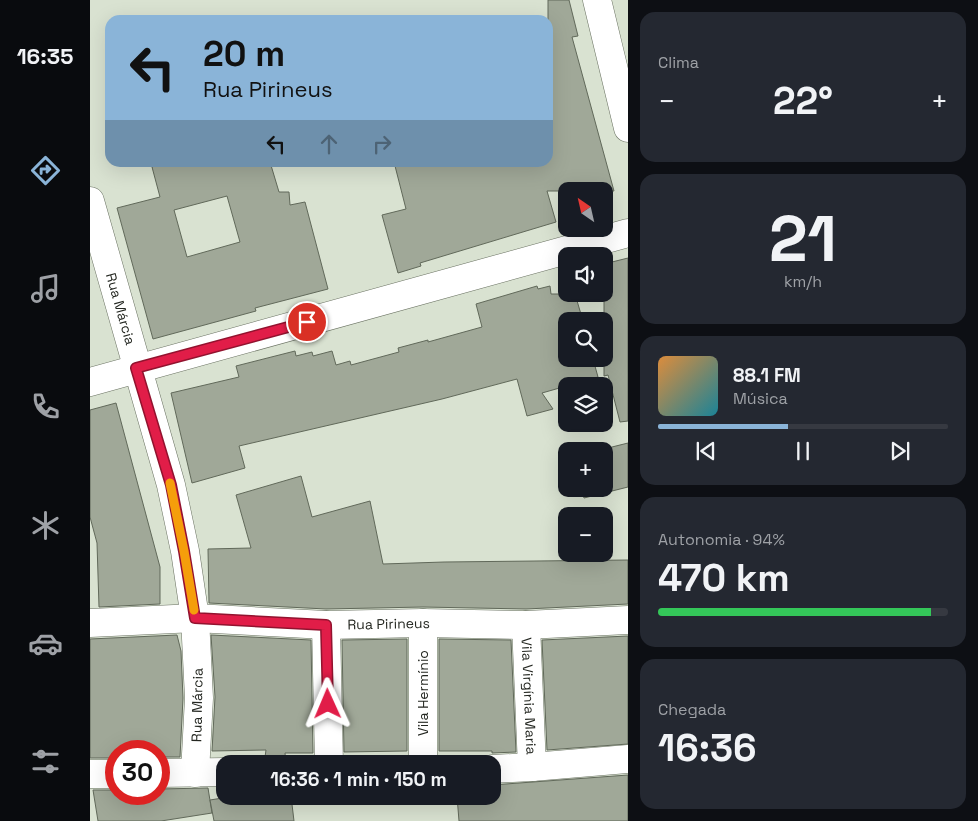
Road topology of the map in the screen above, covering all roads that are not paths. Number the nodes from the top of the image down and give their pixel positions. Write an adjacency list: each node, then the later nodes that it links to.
1 (597, 0): 2 (street)
2 (628, 128)
3 (90, 201): 5 (street, Rua Márcia)
4 (628, 233): 5 (street)
5 (136, 368): 6 (street); 7 (street, Rua Márcia)
6 (90, 382)
7 (195, 618): 9 (street, Rua Pirineus); 11 (street, Rua Pirineus); 20 (street, Rua Márcia)
8 (628, 620): 12 (street, Rua Pirineus)
9 (90, 623)
10 (423, 623): 11 (street, Rua Pirineus); 12 (street, Rua Pirineus); 14 (street, Vila Hermínio)
11 (326, 625): 13 (street)
12 (526, 625): 16 (street, Vila Virgínia Maria)
13 (329, 755)
14 (424, 755)
15 (628, 759): 16 (street)
16 (532, 767): 17 (street)
17 (501, 768)
18 (216, 772): 20 (street)
19 (170, 773): 20 (street)
20 (195, 773)
21 (90, 774): 22 (street)
22 (105, 774)

